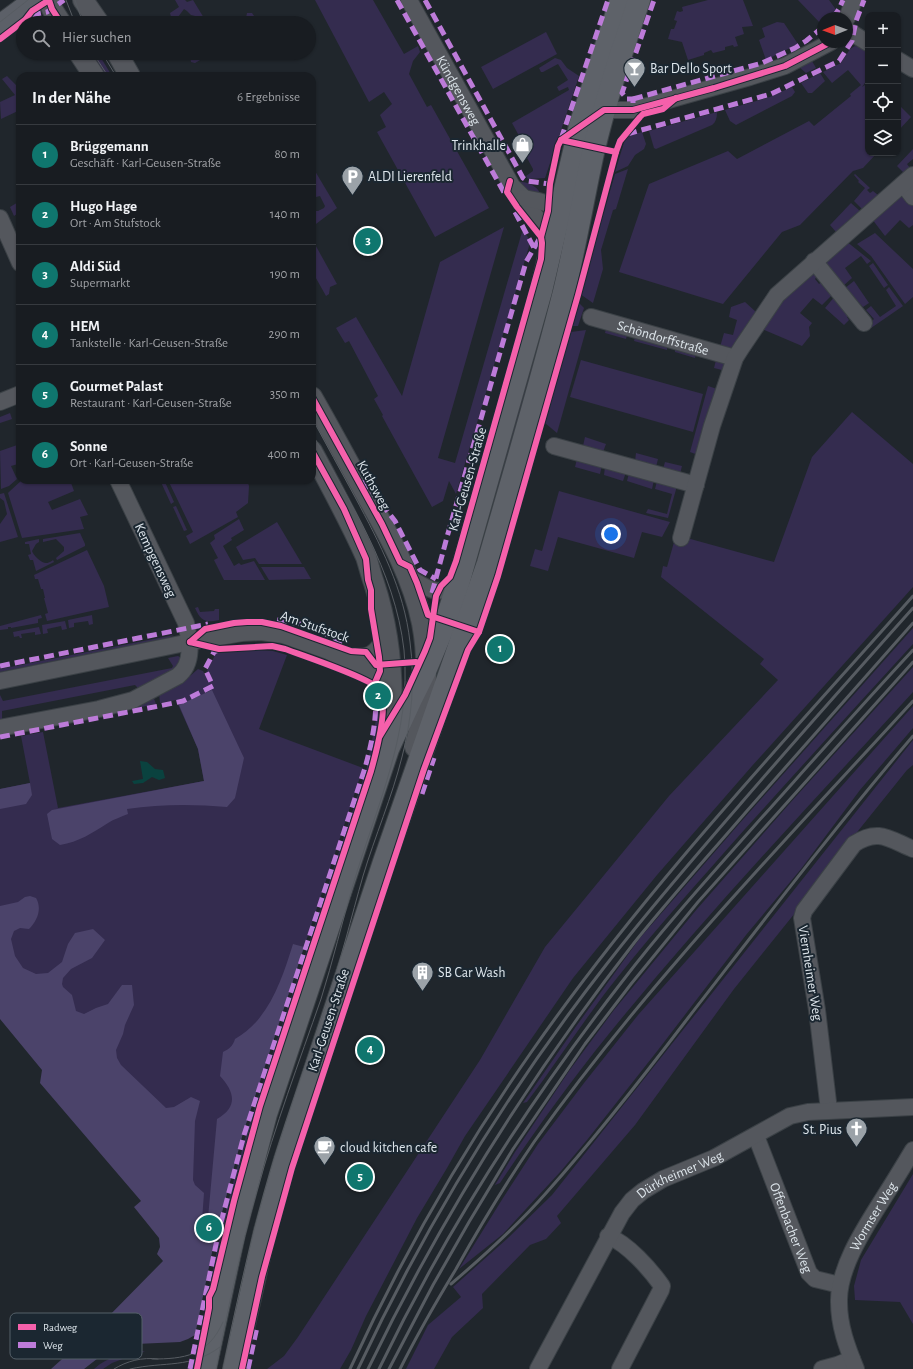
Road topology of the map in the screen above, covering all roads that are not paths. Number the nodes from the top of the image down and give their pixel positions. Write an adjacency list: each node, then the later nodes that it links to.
1 (35, 0): 11 (main road)
2 (49, 0): 9 (street)
3 (83, 0): 10 (street)
4 (409, 0): 25 (street, Kündgensweg)
5 (639, 0): 21 (main road, Karl-Geusen-Straße)
6 (854, 0): 8 (street)
7 (618, 9): 21 (street); 22 (main road, Karl-Geusen-Straße)
8 (849, 12)
9 (56, 16)
10 (93, 16)
11 (0, 26)
12 (853, 34): 13 (street)
13 (865, 41)
14 (820, 48): 21 (street)
15 (84, 60): 19 (street)
16 (120, 60): 20 (street)
17 (901, 62): 18 (street)
18 (913, 69)
19 (91, 72)
20 (128, 72)
21 (604, 110): 22 (street); 31 (main road, Karl-Geusen-Straße)
22 (580, 126): 26 (main road, Karl-Geusen-Straße)
23 (908, 180): 24 (street); 30 (street)
24 (913, 197)
25 (524, 198): 26 (street); 28 (street, Kündgensweg)
26 (561, 208): 28 (main road, Karl-Geusen-Straße); 31 (street)
27 (0, 218): 29 (street)
28 (552, 249): 43 (main road, Karl-Geusen-Straße)
29 (16, 254)
30 (814, 261): 33 (street); 34 (street)
31 (564, 292): 44 (main road, Karl-Geusen-Straße)
32 (591, 317): 34 (street, Schöndorffstraße)
33 (864, 323)
34 (736, 358): 41 (street)
35 (16, 396): 36 (street)
36 (0, 402)
37 (316, 404): 45 (street, Kuthsweg)
38 (554, 446): 41 (street)
39 (316, 458): 42 (street, Kuthsweg)
40 (120, 484): 50 (street, Kempgensweg)
41 (696, 485): 46 (street)
42 (344, 509): 45 (street, Kuthsweg); 49 (street, Kuthsweg)
43 (478, 514): 44 (main road); 48 (main road, Karl-Geusen-Straße)
44 (500, 521): 58 (main road, Karl-Geusen-Straße)
45 (382, 524): 47 (street, Kuthsweg)
46 (681, 538)
47 (408, 577): 48 (street); 52 (street, Kuthsweg)
48 (458, 584): 52 (main road, Karl-Geusen-Straße)
49 (387, 633): 51 (street, Am Stufstock); 54 (street, Kuthsweg)
50 (190, 642): 51 (street, Am Stufstock); 53 (street, Am Stufstock); 55 (street)
51 (328, 652): 54 (street, Am Stufstock)
52 (426, 671): 56 (main road, Karl-Geusen-Straße); 58 (street, Karl-Geusen-Straße)
53 (0, 681)
54 (391, 697): 56 (street, Karl-Geusen-Straße)
55 (0, 728)
56 (388, 749): 59 (main road, Karl-Geusen-Straße)
57 (913, 849): 62 (street, Viernheimer Weg)
58 (384, 862): 60 (main road, Karl-Geusen-Straße)
59 (337, 901): 60 (main road); 68 (main road, Karl-Geusen-Straße)
60 (334, 1012): 69 (main road, Karl-Geusen-Straße)
61 (913, 1107): 62 (street, Dürkheimer Weg)
62 (829, 1110): 63 (street, Dürkheimer Weg)
63 (756, 1136): 65 (street, Dürkheimer Weg); 66 (street, Offenbacher Weg)
64 (913, 1151): 66 (street, Wormser Weg)
65 (608, 1236): 70 (street, Dürkheimer Weg); 71 (street)
66 (840, 1285): 67 (street)
67 (854, 1364): 72 (street)
68 (205, 1369)
69 (234, 1369)
70 (538, 1369)
71 (620, 1369)
72 (822, 1369)

